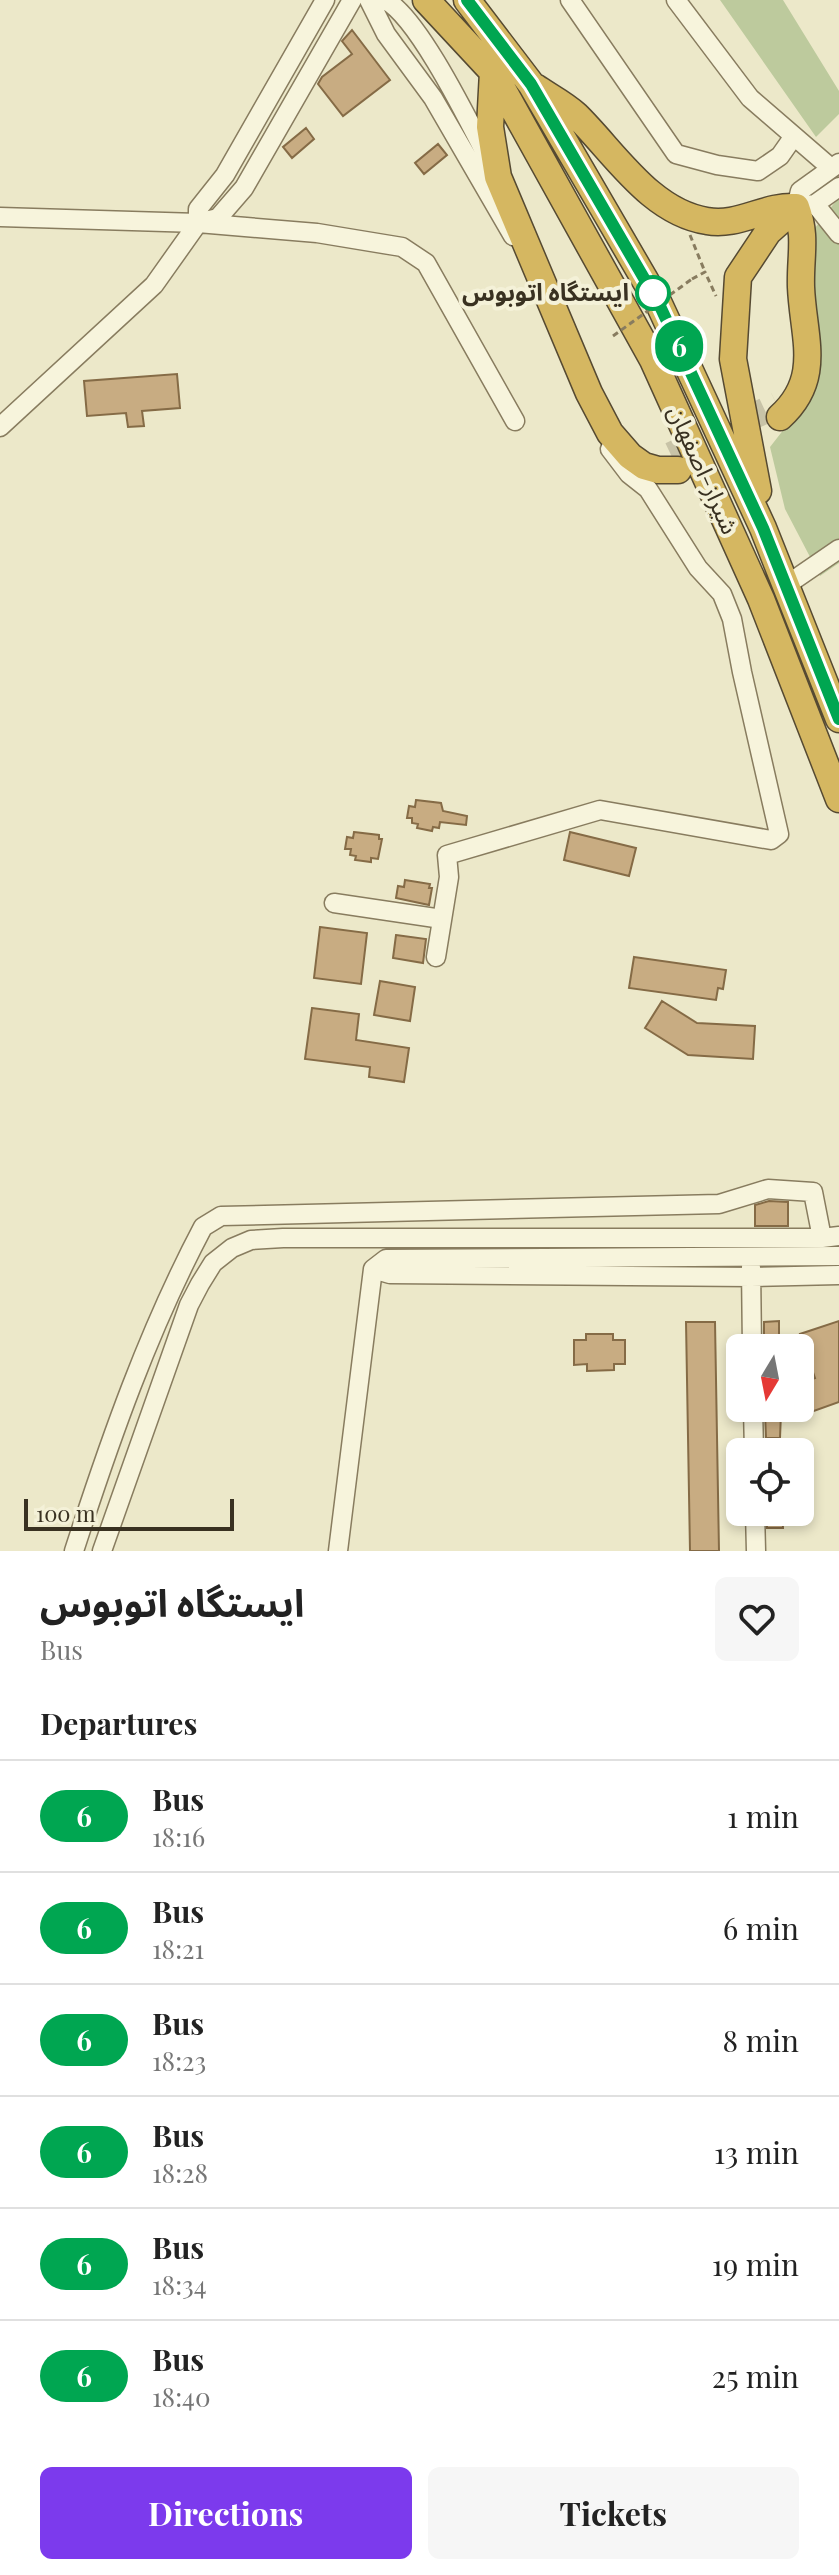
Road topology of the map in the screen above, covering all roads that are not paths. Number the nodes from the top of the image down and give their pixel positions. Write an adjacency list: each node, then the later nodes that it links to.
1 (325, 0): 18 (street)
2 (352, 0): 18 (street)
3 (369, 0): 29 (street)
4 (385, 0): 14 (street)
5 (426, 0): 9 (highway, شیراز-اصفهان)
6 (467, 0): 10 (highway)
7 (570, 0): 11 (street)
8 (676, 0): 11 (street)
9 (493, 72): 12 (highway, شیراز-اصفهان); 14 (highway)
10 (531, 84): 16 (highway); 23 (highway)
11 (794, 136): 13 (street)
12 (542, 160): 14 (highway); 27 (highway, شیراز-اصفهان)
13 (835, 165): 16 (street)
14 (498, 177)
15 (839, 187): 16 (street)
16 (806, 205): 19 (street); 20 (highway); 23 (highway)
17 (0, 217): 18 (street)
18 (198, 223): 21 (street); 22 (street)
19 (839, 234)
20 (779, 411)
21 (515, 421)
22 (0, 427)
23 (763, 528): 25 (highway)
24 (839, 549): 25 (street)
25 (785, 586): 26 (highway)
26 (839, 719)
27 (839, 799)
28 (334, 903): 29 (street)
29 (442, 919): 30 (street)
30 (436, 957)
31 (830, 1237): 39 (street); 40 (street)
32 (839, 1256): 33 (street)
33 (750, 1257): 34 (street); 36 (street)
34 (373, 1269): 36 (street); 41 (street)
35 (839, 1275): 36 (street)
36 (751, 1277): 37 (street)
37 (752, 1334)
38 (755, 1526): 42 (street)
39 (74, 1551)
40 (102, 1551)
41 (338, 1551)
42 (756, 1551)

